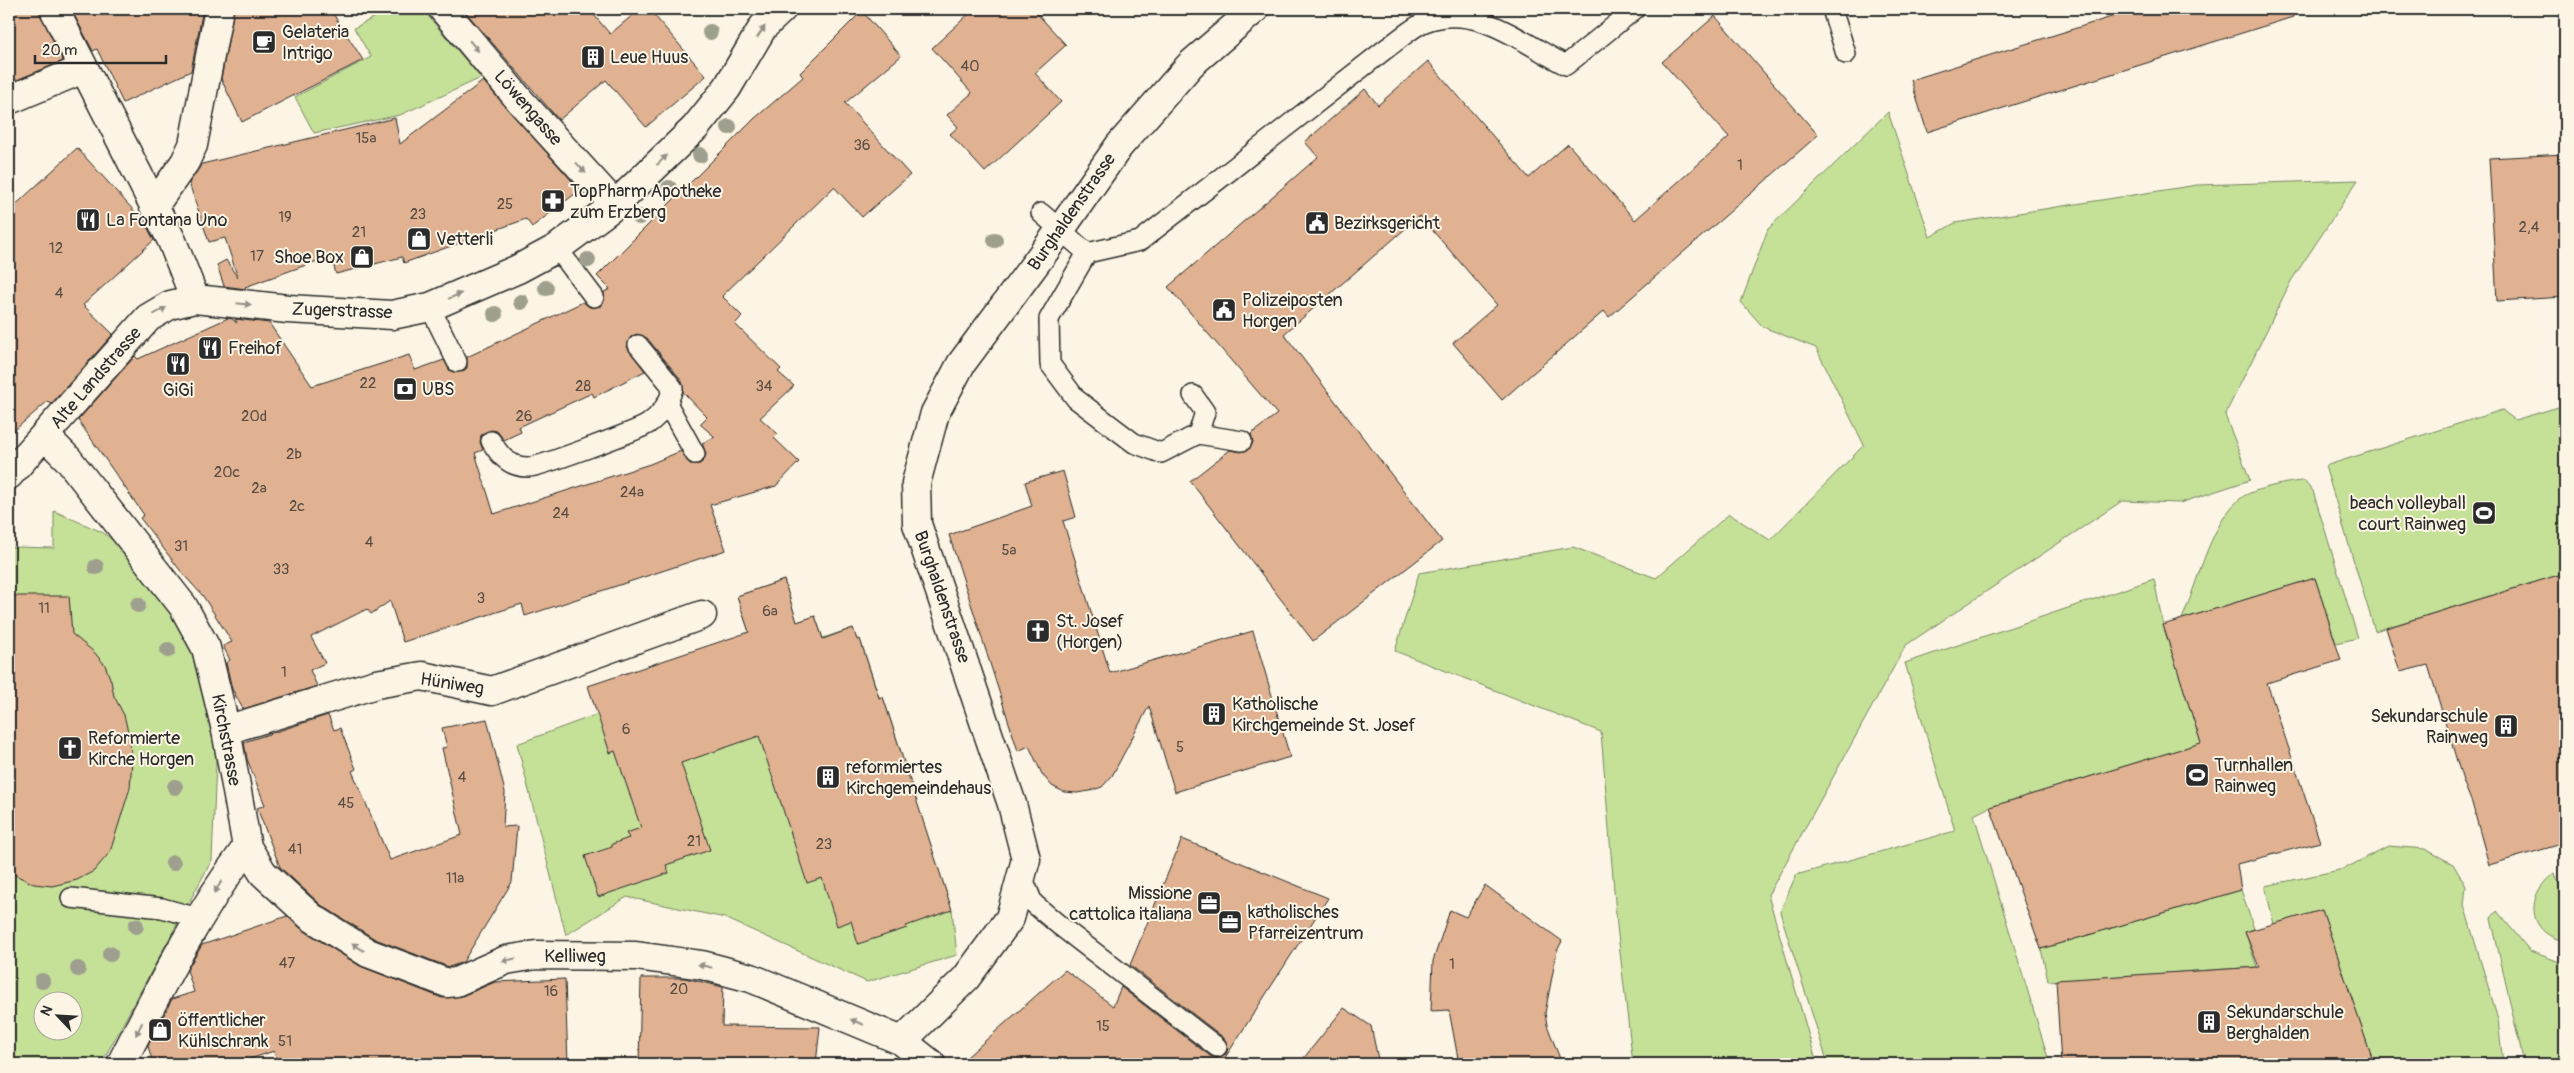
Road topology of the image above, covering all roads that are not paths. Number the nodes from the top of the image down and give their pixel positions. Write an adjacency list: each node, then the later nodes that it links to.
1 (54, 9): 9 (street)
2 (219, 9): 12 (street)
3 (443, 9): 11 (street, Löwengasse, one-way to 11)
4 (782, 9): 11 (street, Zugerstrasse, one-way to 4)
5 (1256, 9): 13 (street, Burghaldenstrasse)
6 (1635, 9): 15 (lane)
7 (1832, 9): 8 (lane)
8 (1846, 54)
9 (83, 69): 10 (street); 12 (street)
10 (9, 100)
11 (615, 205): 14 (street, Zugerstrasse)
12 (154, 206): 17 (street)
13 (1051, 221): 15 (lane); 32 (street, Burghaldenstrasse)
14 (557, 248): 16 (lane); 18 (street, Zugerstrasse, one-way to 14)
15 (1087, 253): 23 (lane)
16 (594, 297)
17 (196, 299): 18 (street, Zugerstrasse, one-way to 18); 24 (street, Alte Landstrasse, one-way to 17)
18 (430, 308): 20 (lane)
19 (638, 345): 22 (lane)
20 (457, 362)
21 (1193, 395): 23 (lane)
22 (668, 405): 25 (lane); 27 (lane)
23 (1198, 434): 26 (lane)
24 (44, 436): 28 (street, Alte Landstrasse); 30 (street, Kirchstrasse)
25 (491, 442)
26 (1242, 442)
27 (695, 454)
28 (10, 469)
29 (702, 615): 30 (street, Hüniweg)
30 (226, 730): 31 (street, Kirchstrasse)
31 (247, 847): 34 (street, one-way to 34); 35 (street, Kelliweg, one-way to 31)
32 (1022, 876): 35 (street, Burghaldenstrasse); 36 (lane)
33 (71, 898): 34 (lane)
34 (198, 918): 37 (street, one-way to 37)
35 (902, 1041): 38 (street, Kelliweg)
36 (1217, 1046)
37 (121, 1064)
38 (931, 1064)

